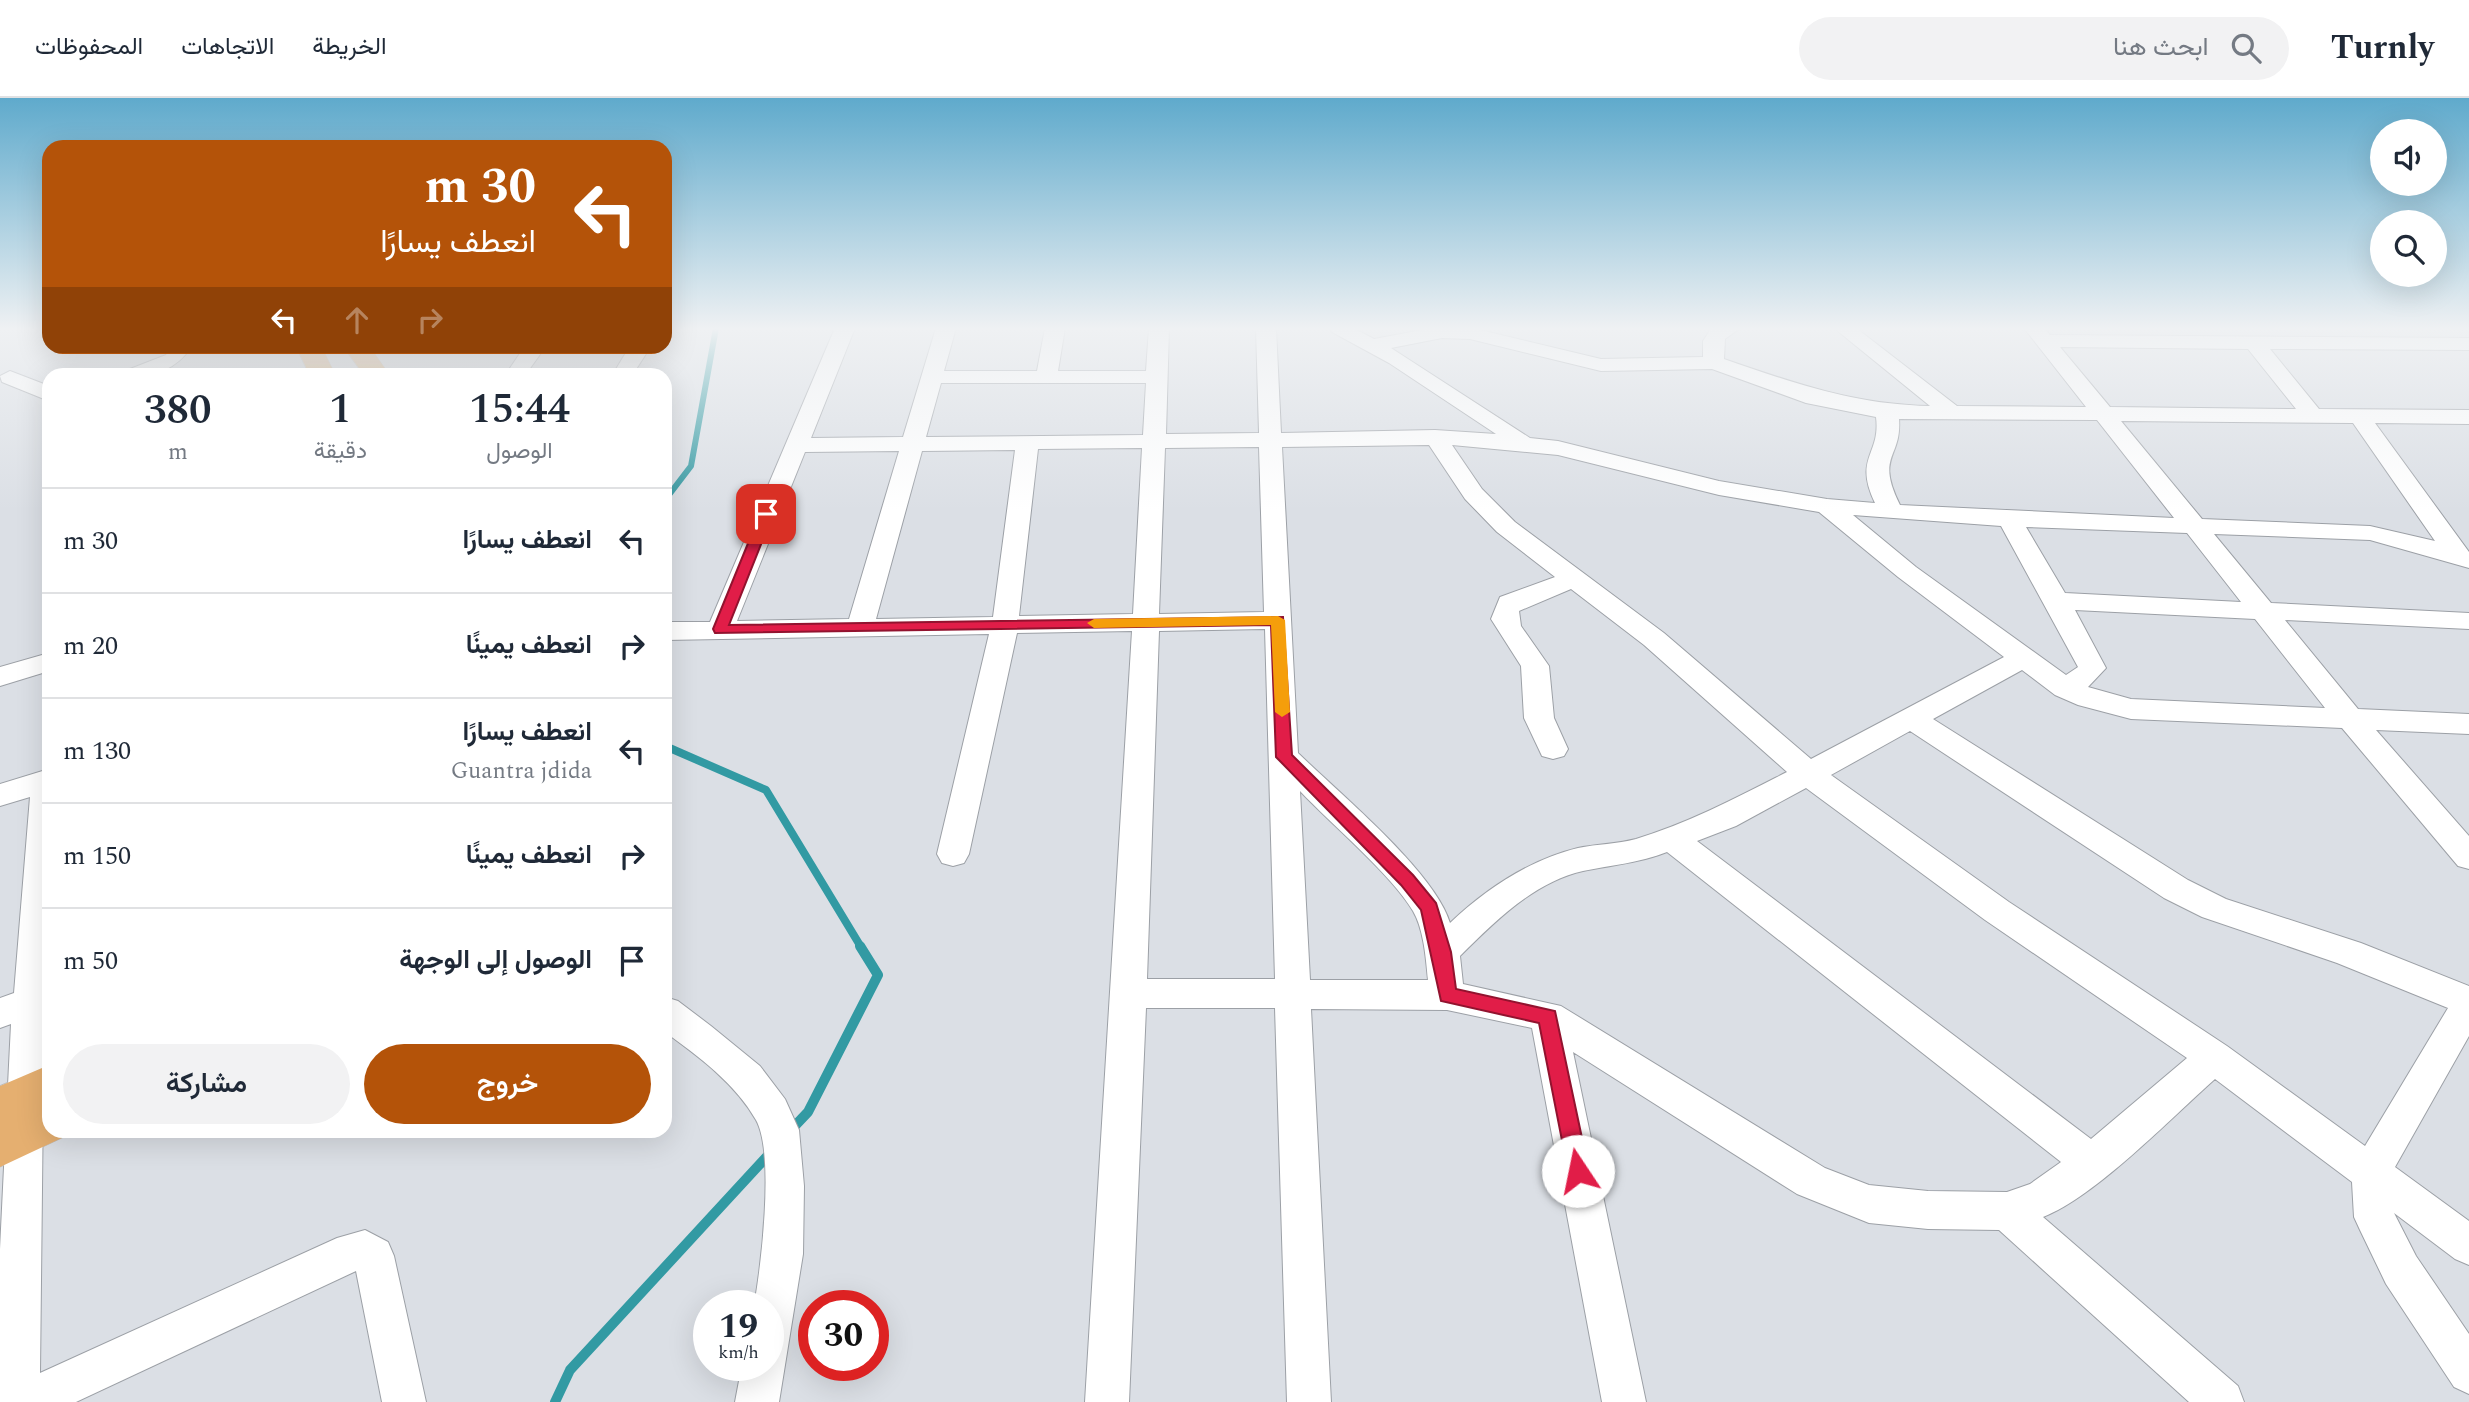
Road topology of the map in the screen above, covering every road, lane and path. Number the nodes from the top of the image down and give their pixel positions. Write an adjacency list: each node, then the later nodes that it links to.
1 (818, 389): 22 (street)
2 (928, 389): 21 (street)
3 (1154, 389): 17 (street)
4 (1269, 389): 18 (street)
5 (1441, 389): 20 (street)
6 (1788, 389): 11 (street)
7 (1922, 389): 10 (street)
8 (2084, 389): 12 (street)
9 (2291, 389): 13 (street)
10 (1950, 411): 11 (street); 12 (street)
11 (1887, 412): 24 (street)
12 (2104, 414): 13 (street); 26 (street)
13 (2312, 415): 14 (street)
14 (2359, 416): 15 (street); 27 (street)
15 (2469, 416)
16 (1435, 437): 18 (street); 20 (street); 28 (street)
17 (1152, 440): 18 (street); 19 (street); 33 (street)
18 (1271, 440): 31 (street)
19 (1028, 441): 21 (street); 34 (street)
20 (1524, 443): 23 (street)
21 (912, 444): 22 (street); 35 (street)
22 (794, 445): 36 (street)
23 (1828, 506): 24 (street); 39 (street)
24 (1889, 509): 25 (street)
25 (2009, 519): 26 (street); 29 (street)
26 (2197, 526): 27 (street); 30 (street)
27 (2464, 559)
28 (1574, 579): 47 (street); 49 (street)
29 (2057, 601): 30 (street); 43 (street)
30 (2264, 612): 32 (street); 45 (street)
31 (1278, 620): 33 (street); 48 (street)
32 (2469, 621)
33 (1143, 623): 34 (street); 58 (street)
34 (1005, 625): 35 (street); 55 (street)
35 (860, 627): 36 (street)
36 (720, 629): 37 (street)
37 (672, 631)
38 (42, 648): 40 (street)
39 (2022, 659): 43 (street); 44 (street)
40 (0, 660)
41 (42, 664): 42 (street)
42 (0, 677)
43 (2065, 688): 45 (street)
44 (1911, 719): 49 (street); 62 (street)
45 (2350, 719): 46 (street); 52 (street)
46 (2469, 724)
47 (1553, 748)
48 (1284, 757): 57 (street); 59 (street)
49 (1810, 775): 53 (street); 65 (street)
50 (42, 782): 51 (street)
51 (0, 795)
52 (2457, 832): 56 (street)
53 (1673, 840): 57 (street); 67 (street)
54 (42, 841): 61 (street)
55 (953, 854)
56 (2469, 857)
57 (1441, 952): 60 (street)
58 (1129, 993): 59 (street); 78 (street)
59 (1292, 995): 60 (street); 79 (street)
60 (1447, 995): 64 (street)
61 (26, 1003): 66 (street)
62 (2469, 1003): 68 (street)
63 (672, 1017): 71 (street)
64 (1548, 1017): 69 (street); 80 (street)
65 (2214, 1057): 67 (street); 68 (street)
66 (24, 1115): 74 (street)
67 (2092, 1163): 69 (street)
68 (2371, 1173): 70 (street); 72 (street)
69 (2007, 1211): 81 (street)
70 (2469, 1245)
71 (778, 1290)
72 (2469, 1372)
73 (761, 1381): 77 (street)
74 (17, 1402)
75 (27, 1402): 76 (street)
76 (404, 1402)
77 (757, 1402)
78 (1107, 1402)
79 (1309, 1402)
80 (1624, 1402)
81 (2222, 1402)

